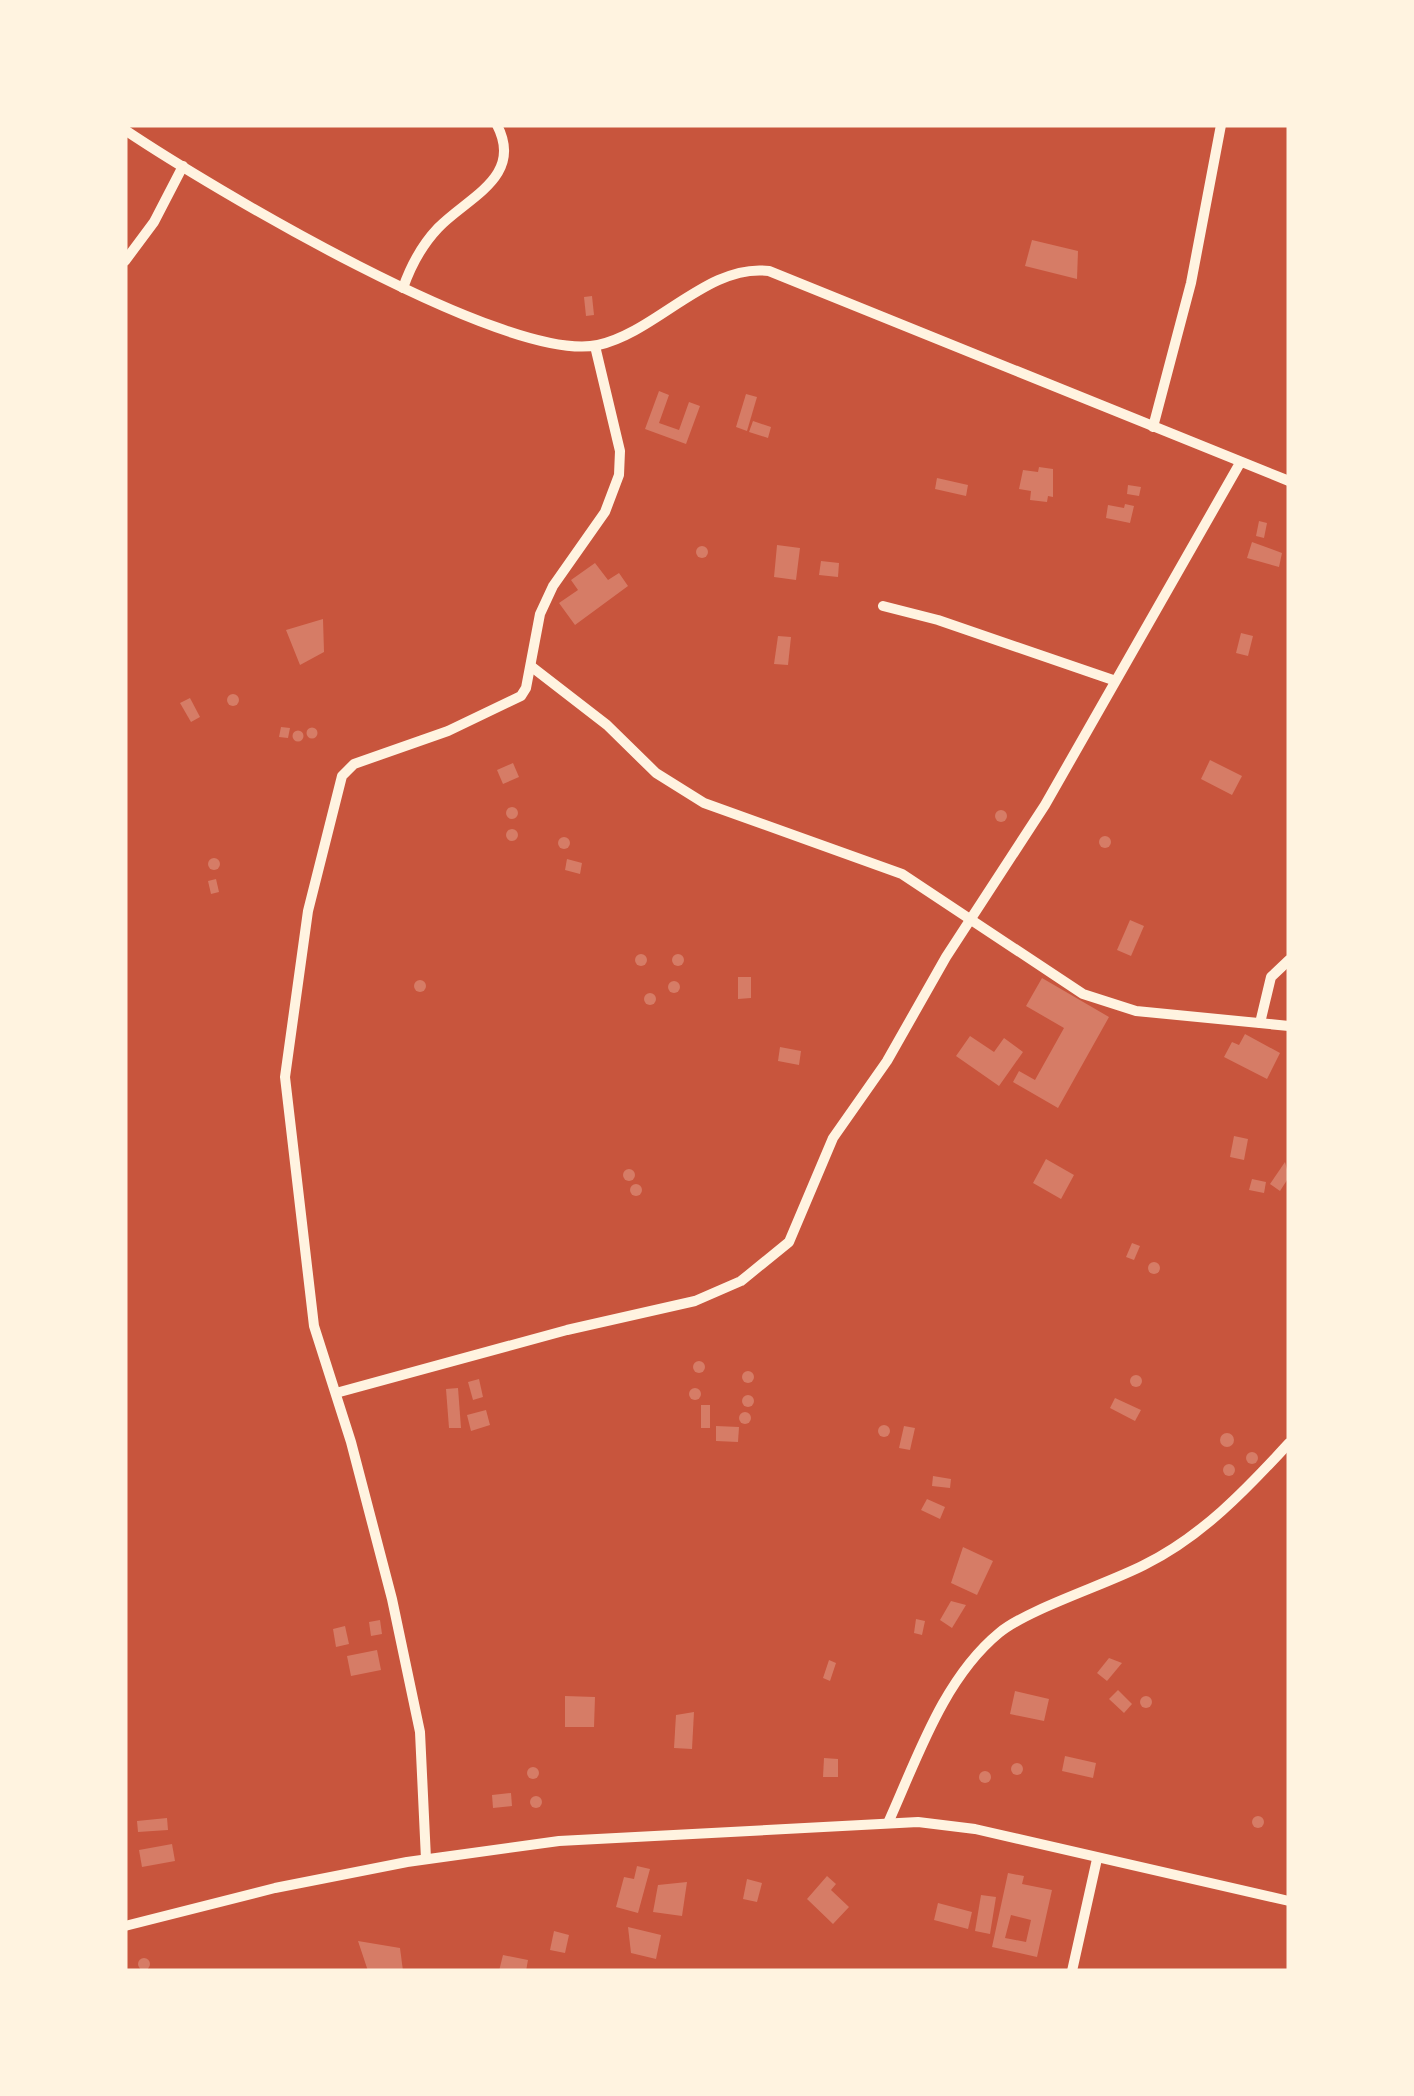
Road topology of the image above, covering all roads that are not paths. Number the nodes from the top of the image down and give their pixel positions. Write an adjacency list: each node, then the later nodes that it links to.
1 (496, 125): 6 (street)
2 (1221, 125): 8 (street)
3 (125, 130): 4 (street)
4 (182, 166): 5 (street); 6 (street)
5 (125, 261)
6 (403, 288): 7 (street)
7 (595, 346): 8 (street); 12 (street)
8 (1152, 427): 9 (street)
9 (1240, 462): 10 (street); 13 (street)
10 (1289, 481)
11 (883, 606): 13 (street)
12 (532, 667): 14 (street); 18 (street)
13 (1113, 680): 14 (street)
14 (972, 917): 16 (street); 18 (street)
15 (1289, 960): 16 (street)
16 (1260, 1023): 17 (street)
17 (1289, 1026)
18 (336, 1393): 21 (street)
19 (1289, 1444): 20 (street)
20 (888, 1822): 21 (street); 22 (street)
21 (426, 1859): 24 (street)
22 (1097, 1859): 23 (street); 25 (street)
23 (1289, 1901)
24 (125, 1926)
25 (1072, 1971)

